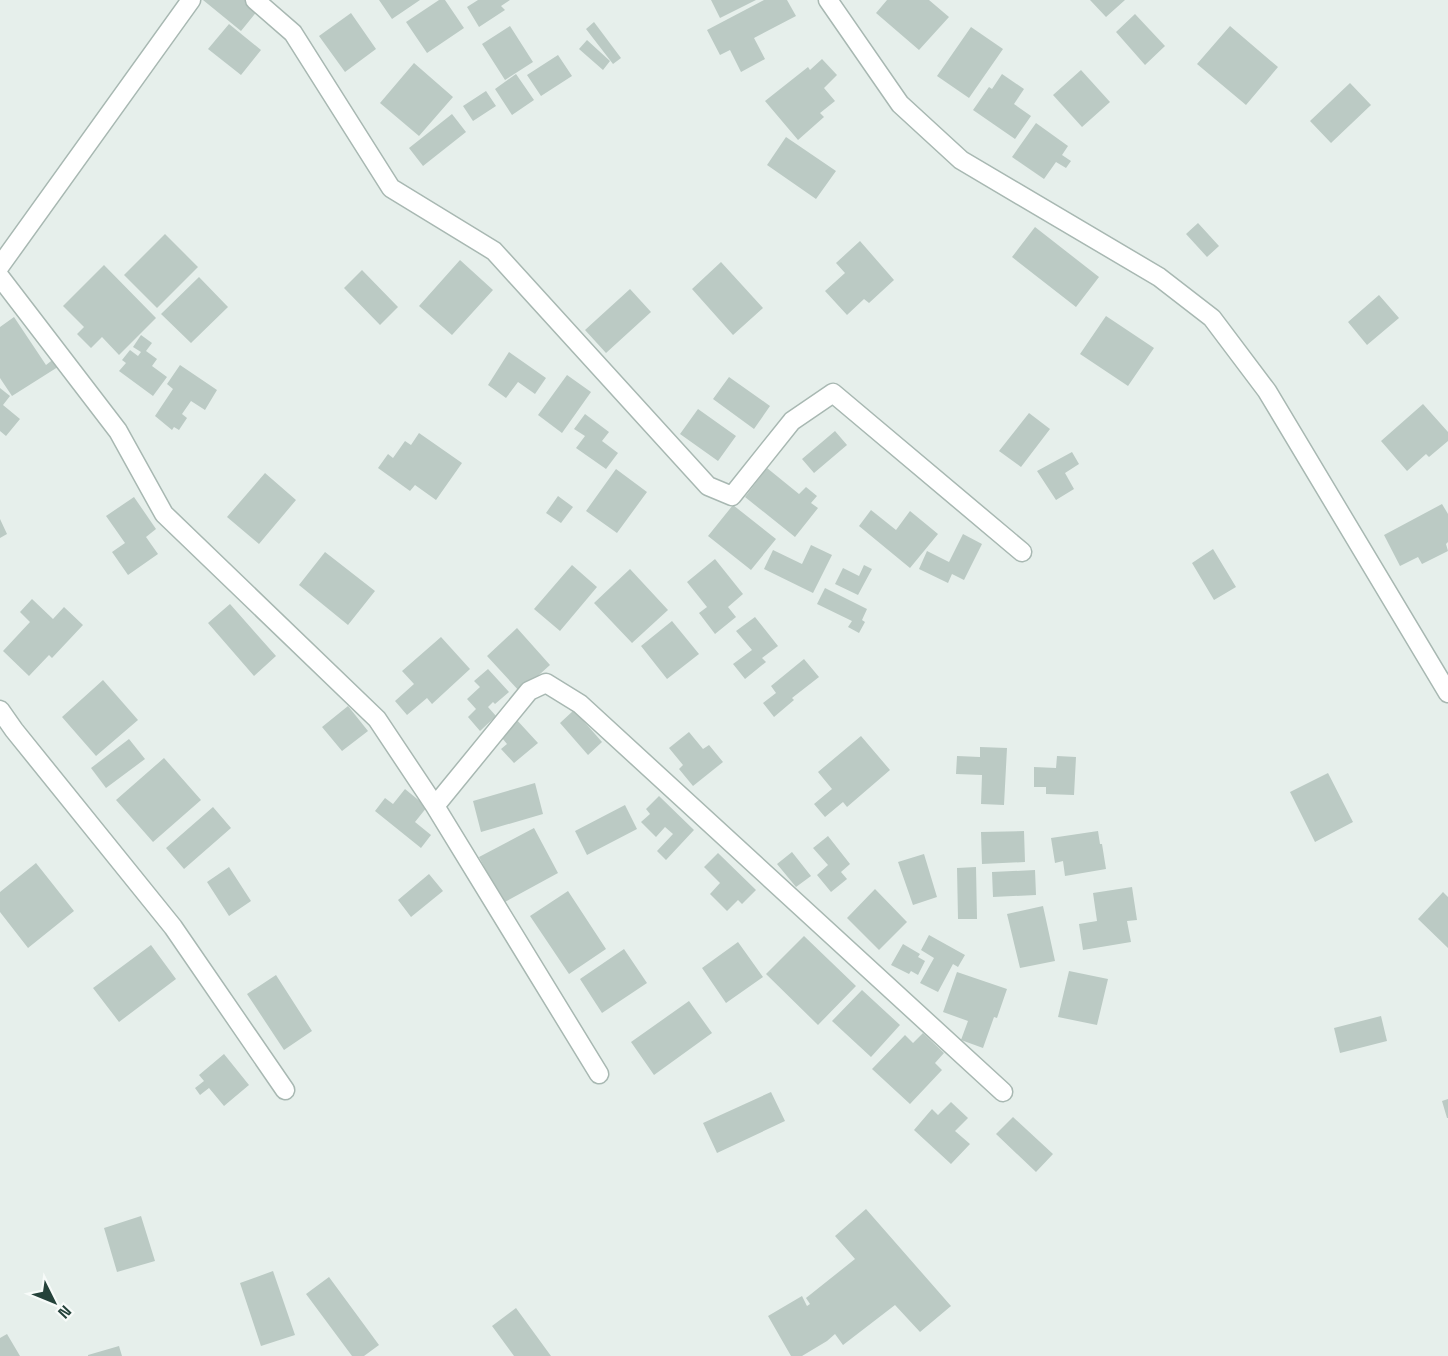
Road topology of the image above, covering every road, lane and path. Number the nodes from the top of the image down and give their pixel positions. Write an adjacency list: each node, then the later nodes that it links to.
1 (191, 0): 4 (street)
2 (255, 0): 6 (street)
3 (828, 0): 7 (street)
4 (0, 266)
5 (0, 277): 9 (street)
6 (1022, 552)
7 (1448, 693)
8 (0, 710): 11 (street)
9 (435, 806): 10 (street); 12 (street)
10 (599, 1074)
11 (285, 1090)
12 (1003, 1092)

